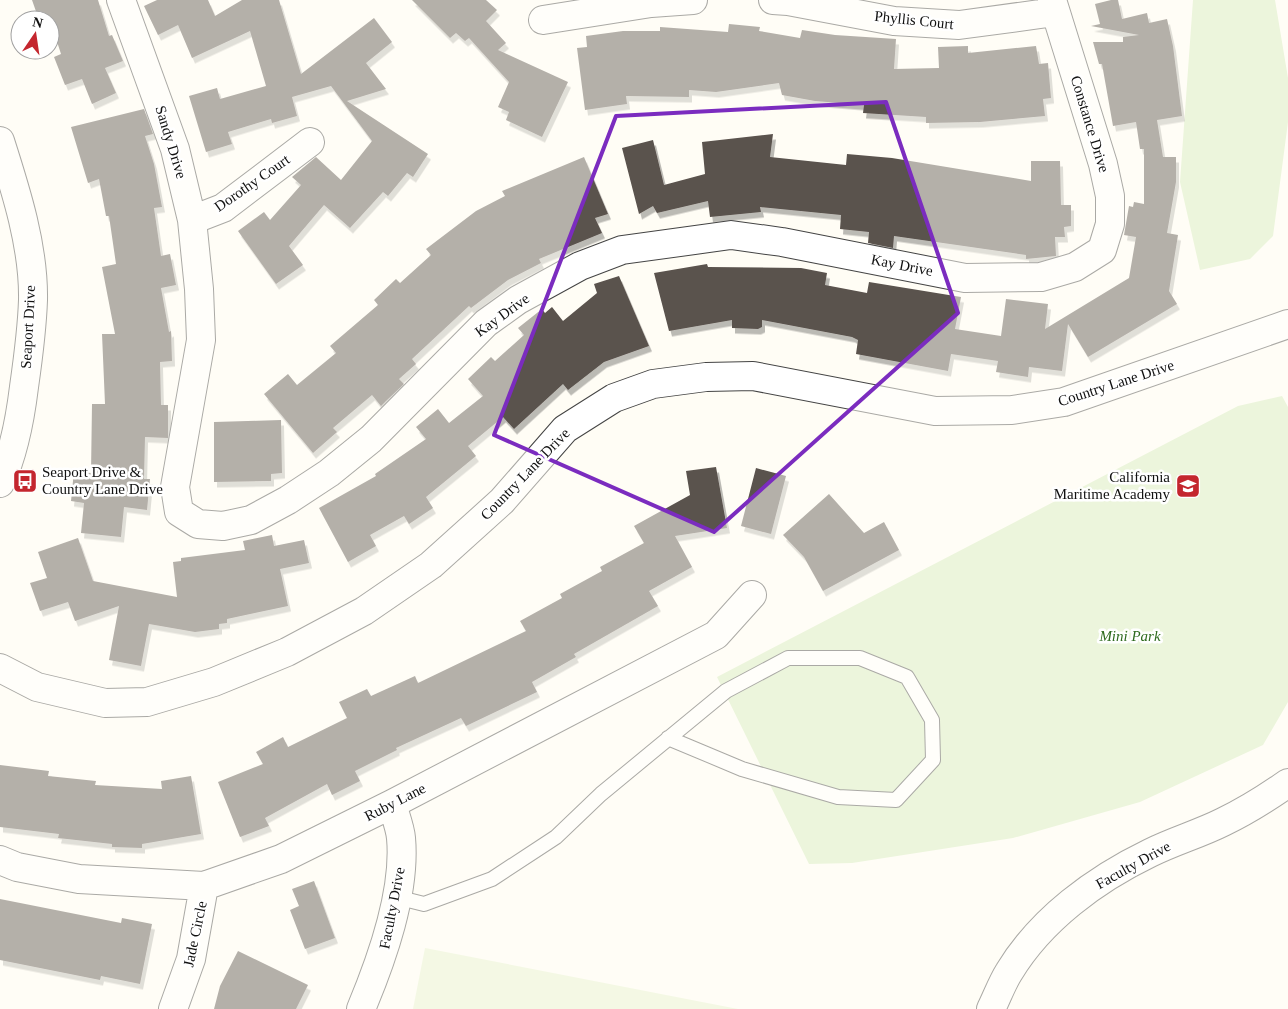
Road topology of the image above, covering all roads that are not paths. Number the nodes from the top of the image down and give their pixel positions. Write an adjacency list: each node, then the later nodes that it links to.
1 (121, 0): 8 (street, Sandy Drive)
2 (693, 0): 5 (street)
3 (773, 0): 4 (street, Phyllis Court)
4 (1053, 6): 9 (street, Constance Drive)
5 (543, 20)
6 (0, 141): 12 (street, Seaport Drive)
7 (310, 142): 8 (street, Dorothy Court)
8 (192, 220): 10 (street, Sandy Drive)
9 (1102, 250): 10 (street, Kay Drive)
10 (200, 289)
11 (1288, 324): 14 (street, Country Lane Drive)
12 (0, 483)
13 (752, 595): 17 (street, Ruby Lane)
14 (0, 668)
15 (668, 738): 15 (lane); 20 (lane)
16 (1288, 782): 23 (street, Faculty Drive)
17 (392, 804): 19 (street, Ruby Lane); 20 (street, Faculty Drive)
18 (0, 860): 19 (street, Ruby Lane)
19 (204, 886): 21 (street, Jade Circle)
20 (396, 897): 22 (street, Faculty Drive)
21 (173, 1009)
22 (361, 1009)
23 (991, 1009)

